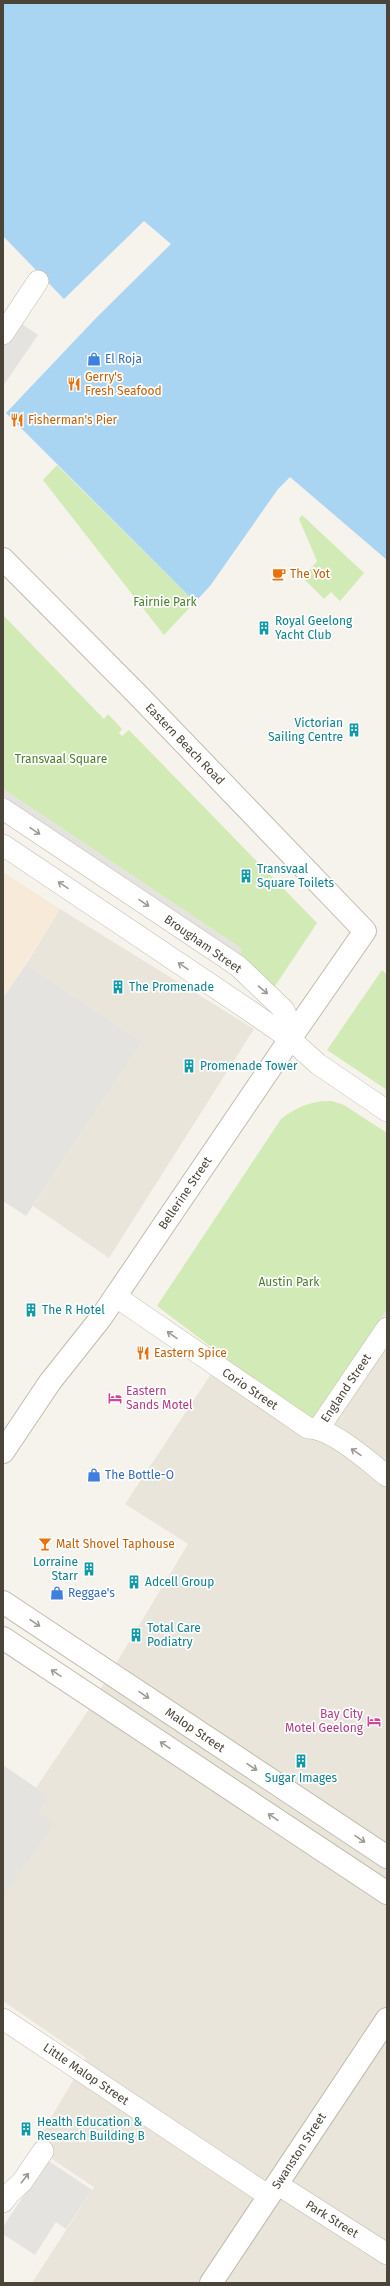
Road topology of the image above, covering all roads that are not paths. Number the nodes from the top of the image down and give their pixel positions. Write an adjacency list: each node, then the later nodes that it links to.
1 (38, 281): 2 (street)
2 (3, 334)
3 (3, 559): 8 (street, Eastern Beach Road)
4 (3, 809): 6 (street, Brougham Street, one-way to 6)
5 (3, 845): 7 (street, one-way to 5)
6 (98, 873): 7 (street); 9 (street, Brougham Street, one-way to 9)
7 (82, 898): 9 (street, one-way to 7)
8 (365, 931): 9 (street, Bellerine Street)
9 (290, 1039): 10 (street); 11 (street, Bellerine Street)
10 (387, 1111)
11 (115, 1296): 13 (street, Corio Street, one-way to 11); 14 (street, Bellerine Street)
12 (387, 1328): 13 (street, England Street)
13 (314, 1428): 15 (street, Corio Street, one-way to 13)
14 (3, 1452)
15 (387, 1476)
16 (3, 1602): 18 (street, Malop Street, one-way to 18)
17 (3, 1638): 19 (street, one-way to 17)
18 (162, 1707): 19 (street); 20 (street, Malop Street, one-way to 20)
19 (144, 1732): 21 (street, one-way to 19)
20 (308, 1805): 21 (street); 22 (street, Malop Street, one-way to 22)
21 (291, 1829): 23 (street)
22 (387, 1857)
23 (387, 1893)
24 (3, 2019): 27 (street, Little Malop Street)
25 (387, 2019): 27 (street, Swanston Street)
26 (43, 2151): 28 (street, one-way to 26)
27 (273, 2190): 29 (street, Park Street); 30 (street, Swanston Street)
28 (3, 2202)
29 (387, 2254)
30 (211, 2283)

